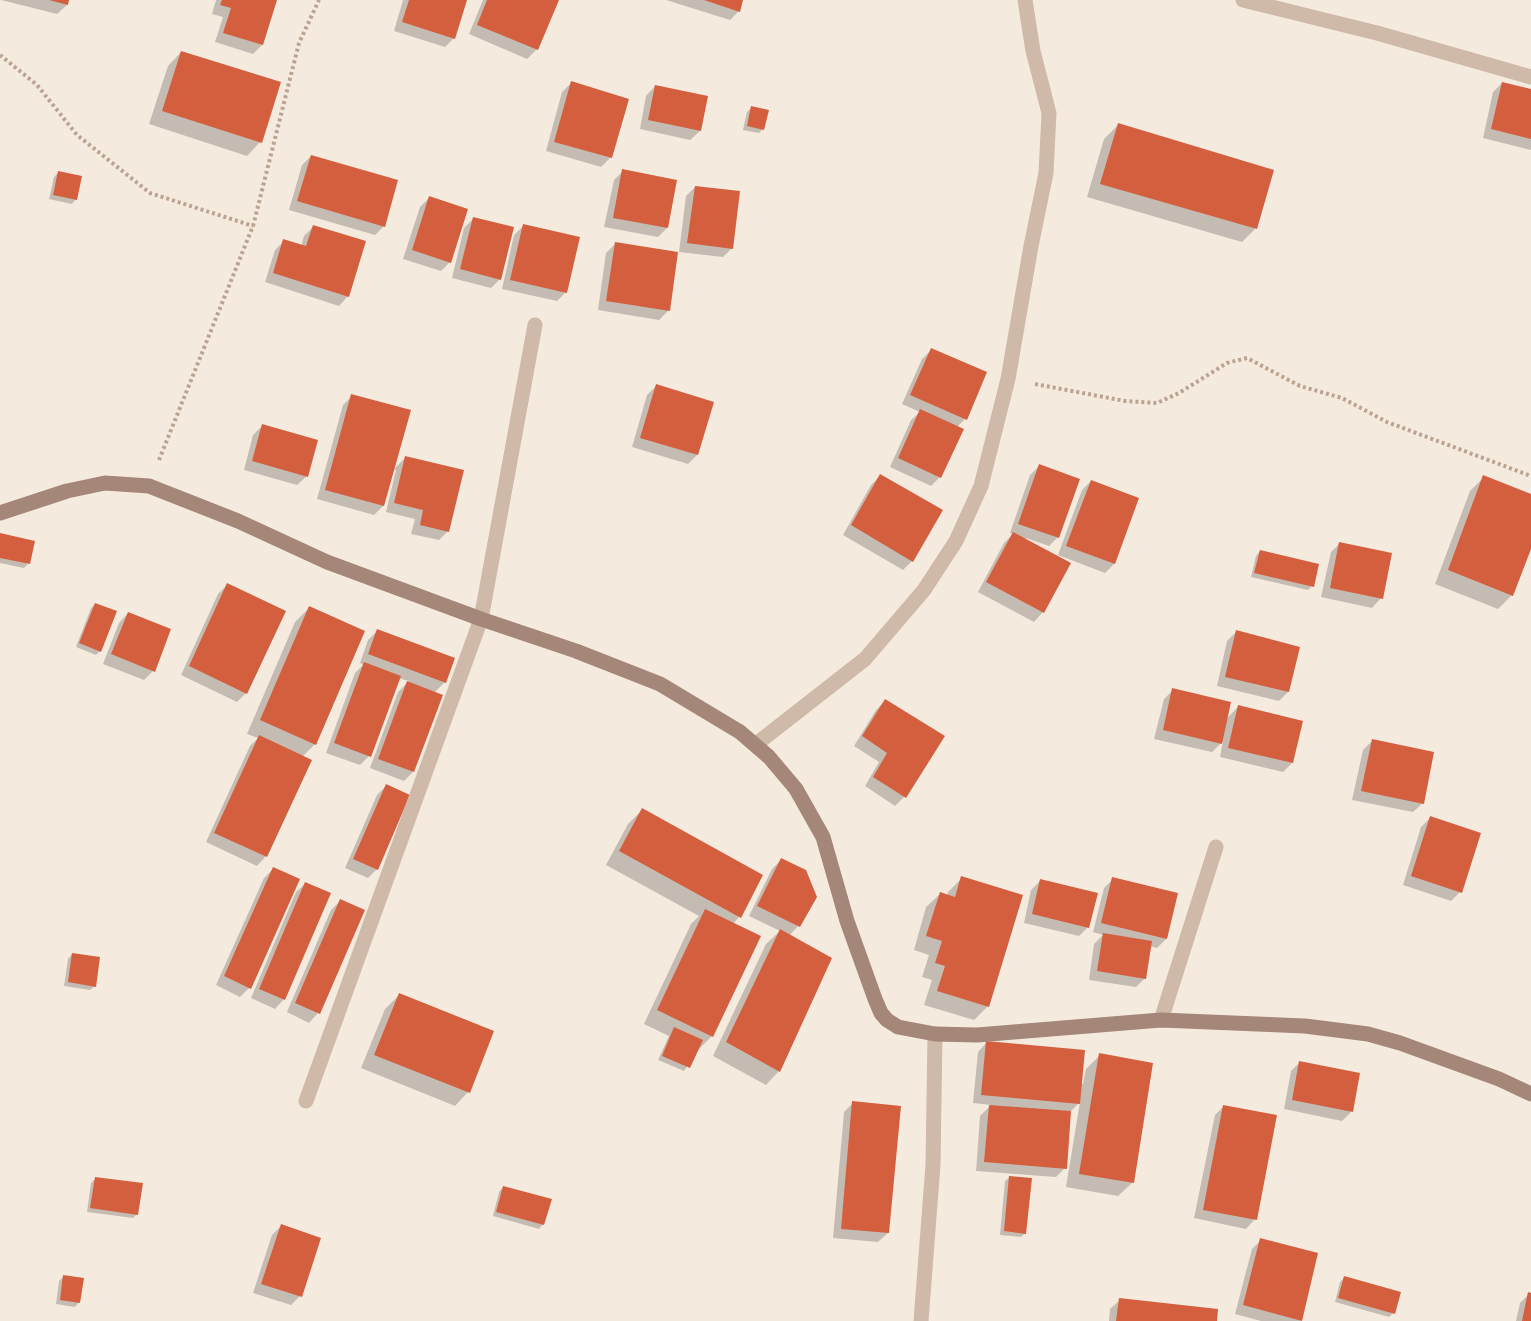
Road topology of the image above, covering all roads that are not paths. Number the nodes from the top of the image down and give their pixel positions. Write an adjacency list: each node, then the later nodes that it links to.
1 (1025, 0): 7 (street)
2 (1242, 0): 3 (street)
3 (1531, 77)
4 (535, 325): 6 (street)
5 (0, 513): 6 (street)
6 (481, 619): 7 (street); 12 (street)
7 (755, 745): 10 (street)
8 (1216, 848): 9 (street)
9 (1161, 1020): 10 (street); 11 (street)
10 (935, 1034): 13 (street)
11 (1531, 1094)
12 (306, 1101)
13 (921, 1321)

